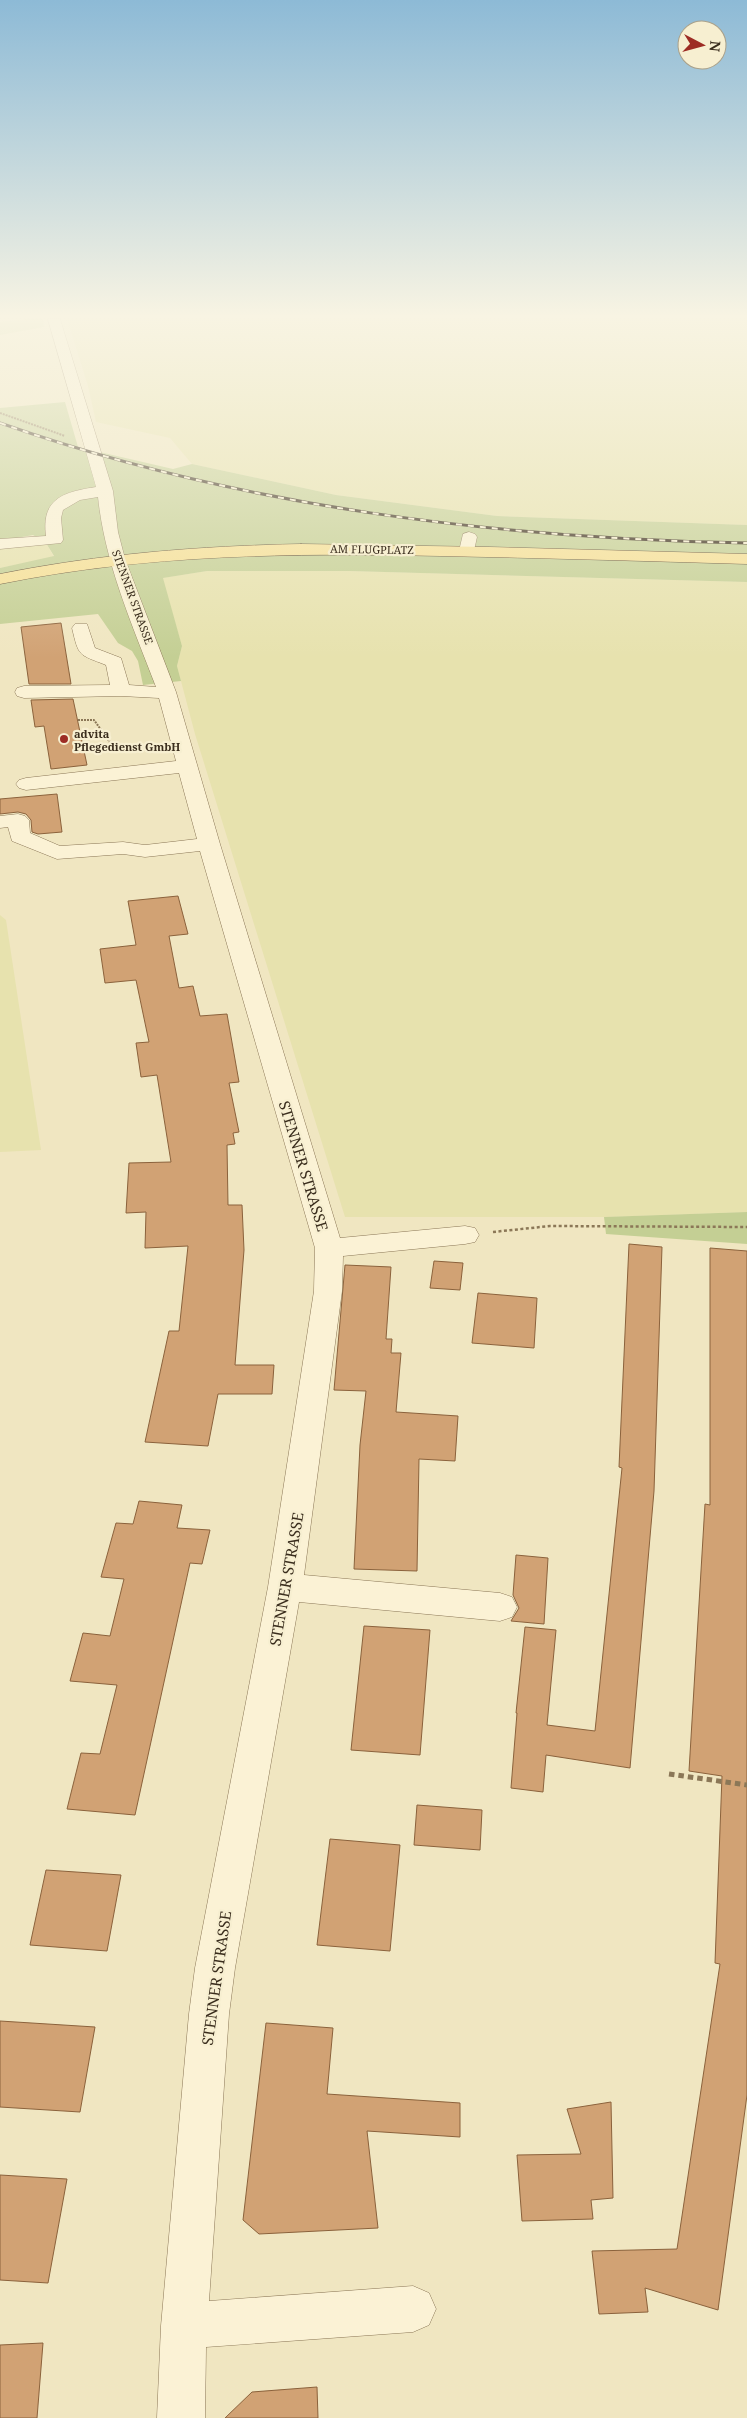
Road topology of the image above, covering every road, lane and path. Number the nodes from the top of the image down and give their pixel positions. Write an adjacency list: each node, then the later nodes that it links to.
1 (53, 432): 3 (path)
2 (87, 432): 3 (street, STENNER STRASSE)
3 (90, 442): 4 (street, STENNER STRASSE)
4 (105, 491): 5 (street); 6 (street, STENNER STRASSE)
5 (0, 544)
6 (117, 559): 7 (main road, AM FLUGPLATZ); 8 (main road, AM FLUGPLATZ); 12 (street, STENNER STRASSE)
7 (747, 559)
8 (0, 579)
9 (81, 628): 10 (street)
10 (121, 690): 11 (street); 12 (street)
11 (24, 692)
12 (167, 692): 14 (street, STENNER STRASSE)
13 (78, 720): 15 (path)
14 (187, 766): 15 (street); 18 (street, STENNER STRASSE)
15 (132, 772): 16 (street)
16 (26, 784)
17 (0, 822): 18 (street)
18 (209, 844): 21 (street, STENNER STRASSE)
19 (747, 1227): 20 (path)
20 (465, 1235): 21 (street)
21 (329, 1248): 22 (street, STENNER STRASSE)
22 (285, 1587): 23 (street); 27 (street, STENNER STRASSE)
23 (500, 1607)
24 (669, 1774): 25 (path)
25 (747, 1785)
26 (413, 2309): 27 (street)
27 (184, 2326): 28 (street, STENNER STRASSE)
28 (181, 2418)

